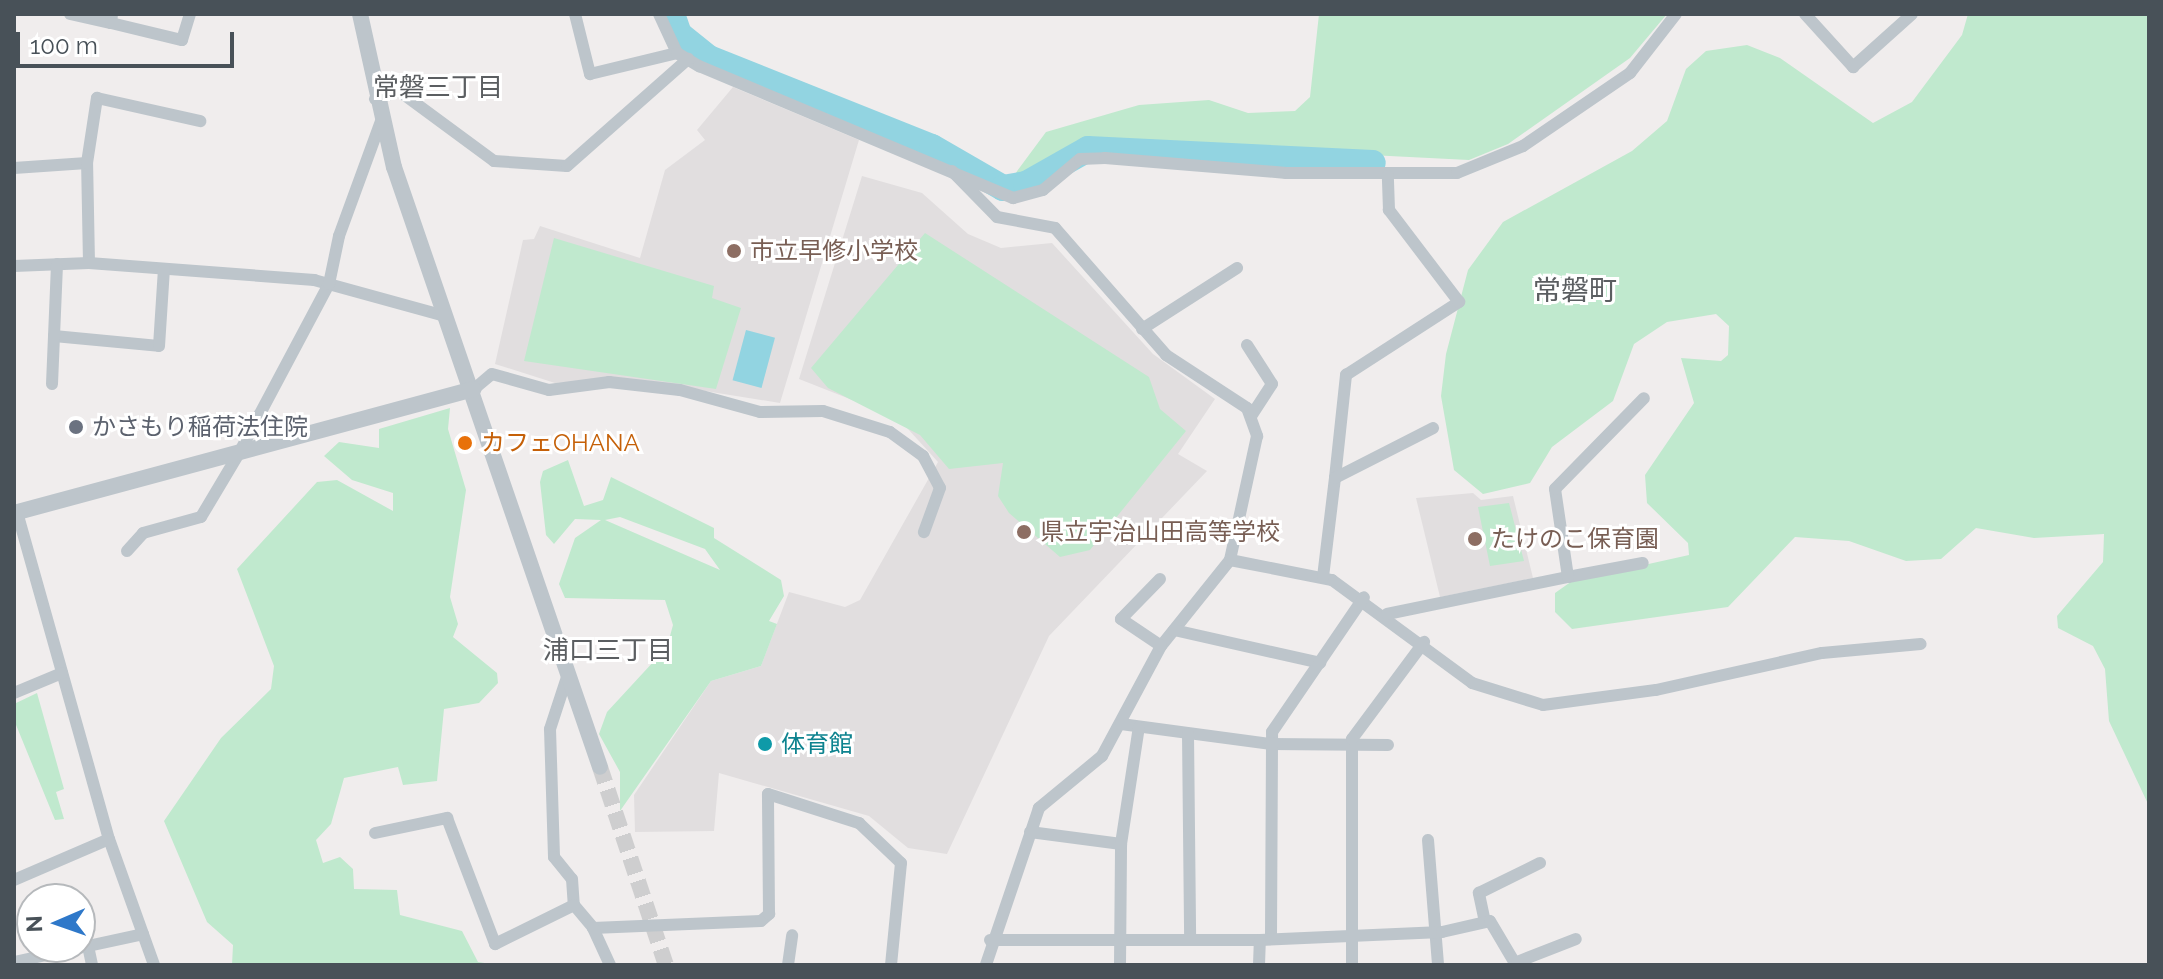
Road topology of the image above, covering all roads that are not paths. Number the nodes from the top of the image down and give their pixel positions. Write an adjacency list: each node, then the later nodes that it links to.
1 (70, 14): 9 (street)
2 (190, 14): 9 (street)
3 (360, 14): 11 (street)
4 (575, 14): 10 (street)
5 (659, 14): 10 (street)
6 (1676, 14): 17 (street)
7 (1912, 14): 8 (street)
8 (1811, 16)
9 (111, 18)
10 (682, 56): 11 (street); 16 (street)
11 (375, 99): 13 (street)
12 (200, 121): 14 (street)
13 (381, 121): 23 (street); 24 (street)
14 (87, 163): 15 (street); 18 (street)
15 (14, 168)
16 (951, 168): 17 (street); 25 (street)
17 (1388, 176): 34 (street)
18 (89, 263): 19 (street); 22 (street)
19 (57, 264): 20 (street); 26 (street)
20 (14, 266)
21 (1237, 268): 25 (street)
22 (164, 269): 23 (street); 26 (street)
23 (329, 284): 24 (street); 33 (street)
24 (441, 315): 29 (street)
25 (1142, 329): 31 (street)
26 (54, 336): 28 (street)
27 (1247, 345): 31 (street)
28 (52, 384)
29 (474, 389): 33 (street); 36 (street); 51 (street)
30 (1644, 398): 41 (street)
31 (1252, 415): 38 (street)
32 (1433, 428): 34 (street)
33 (238, 455): 35 (street); 37 (street)
34 (1335, 478): 40 (street)
35 (15, 513): 50 (street)
36 (924, 532)
37 (127, 551)
38 (1230, 560): 40 (street); 45 (street)
39 (1643, 563): 41 (street)
40 (1323, 577): 43 (street)
41 (1568, 577): 44 (street)
42 (1160, 579): 48 (street)
43 (1364, 597): 44 (street); 49 (street)
44 (1387, 614): 46 (street)
45 (1174, 630): 48 (street); 49 (street)
46 (1424, 642): 47 (street); 57 (street)
47 (1921, 644)
48 (1161, 646): 53 (street)
49 (1320, 663): 56 (street)
50 (62, 673): 52 (street); 62 (street)
51 (568, 674): 59 (street); 67 (street)
52 (14, 693)
53 (1121, 724): 54 (street); 60 (street)
54 (1139, 727): 55 (street); 64 (street)
55 (1188, 734): 56 (street); 78 (street)
56 (1270, 744): 57 (street); 74 (street)
57 (1352, 744): 58 (street); 70 (street)
58 (1388, 745)
59 (600, 767)
60 (1030, 832): 64 (street); 76 (street)
61 (375, 833): 67 (street)
62 (109, 839): 66 (street); 72 (street)
63 (1428, 840): 71 (street)
64 (1121, 844): 77 (street)
65 (1540, 863): 68 (street)
66 (14, 880)
67 (574, 905): 69 (street)
68 (1485, 922): 71 (street); 80 (street)
69 (593, 928): 82 (street); 84 (street)
70 (1353, 932): 71 (street); 74 (street); 88 (street)
71 (1432, 933): 89 (street)
72 (143, 934): 79 (street); 81 (street)
73 (792, 935): 83 (street)
74 (1265, 938): 78 (street); 87 (street)
75 (1576, 939): 80 (street)
76 (990, 940): 77 (street); 85 (street)
77 (1120, 940): 78 (street); 86 (street)
78 (1190, 940)
79 (96, 944)
80 (1517, 963)
81 (154, 965)
82 (610, 965)
83 (788, 965)
84 (891, 965)
85 (986, 965)
86 (1120, 965)
87 (1259, 965)
88 (1352, 965)
89 (1438, 965)

